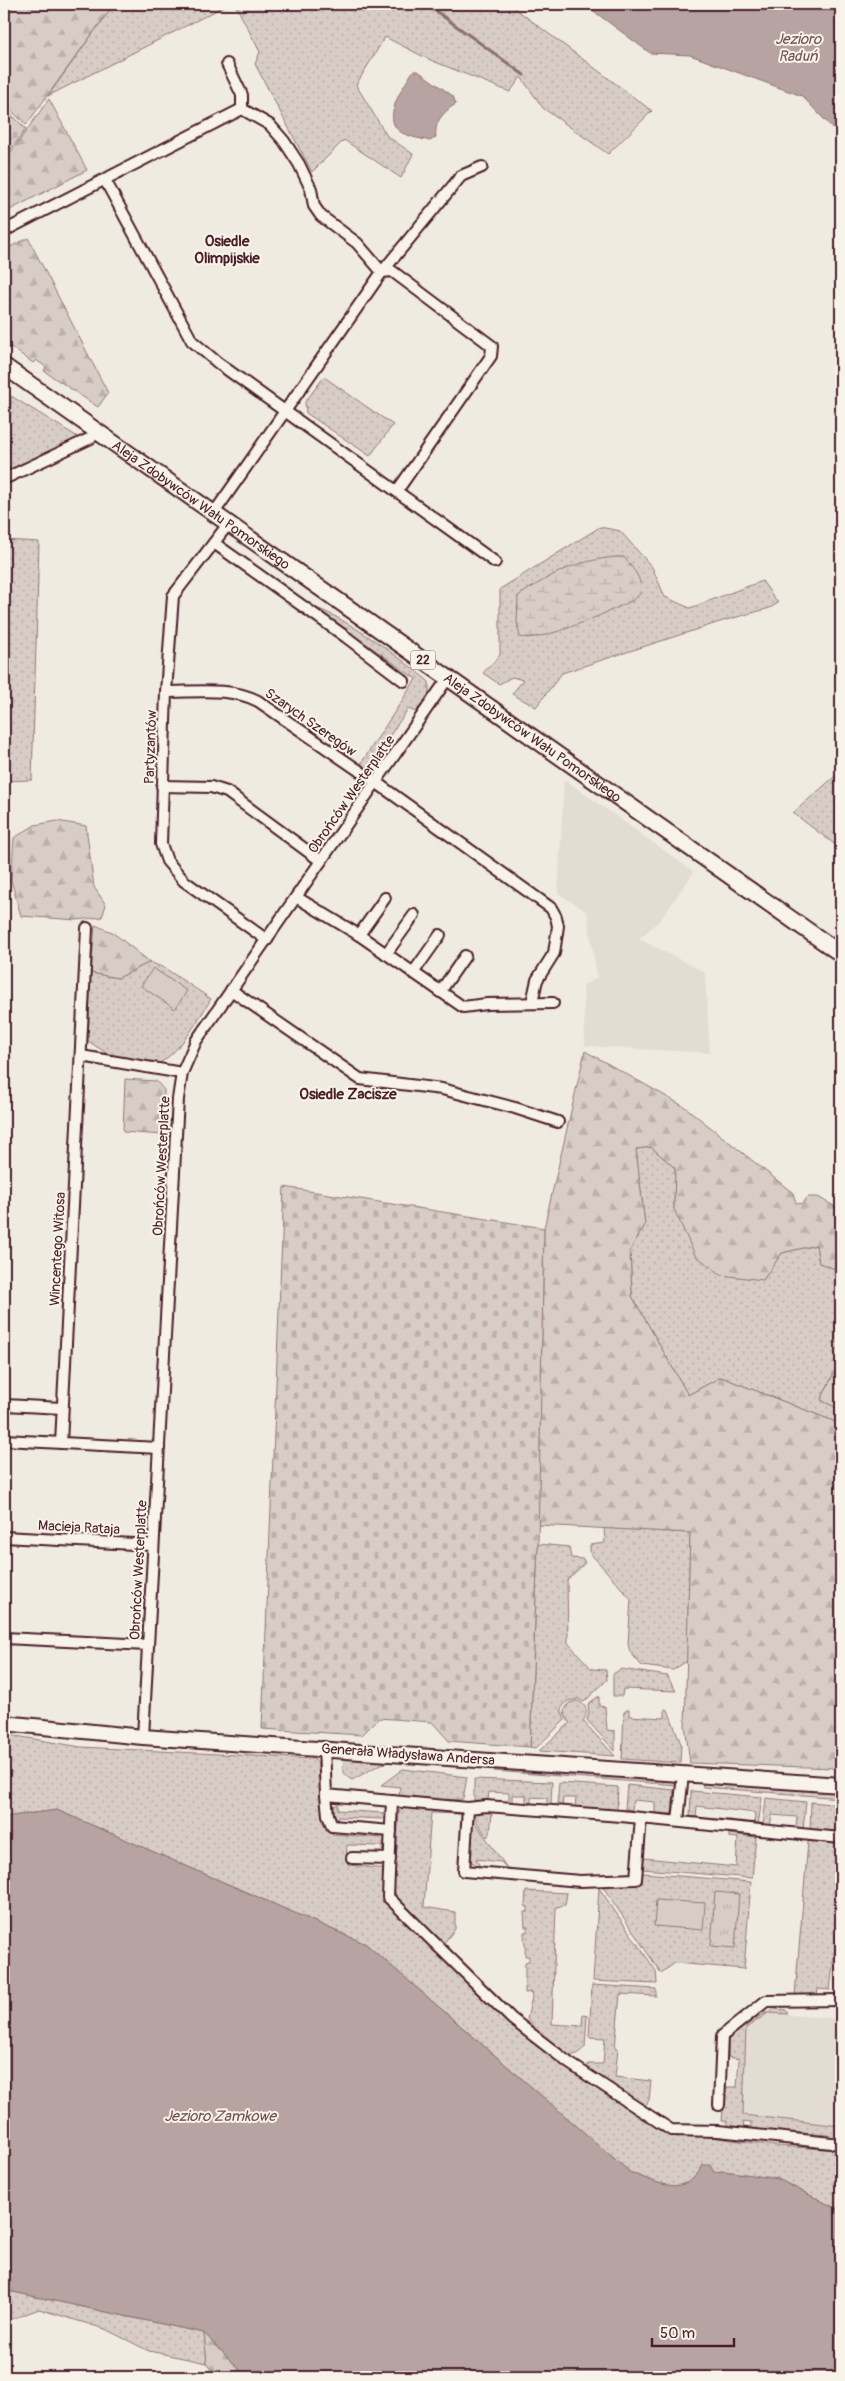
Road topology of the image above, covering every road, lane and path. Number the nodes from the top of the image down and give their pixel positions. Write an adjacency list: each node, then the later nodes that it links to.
1 (227, 64): 2 (street)
2 (242, 109): 4 (street); 6 (street)
3 (482, 167): 6 (street)
4 (105, 180): 5 (street); 8 (street)
5 (4, 231)
6 (382, 272): 8 (street); 11 (street)
7 (4, 366): 9 (main road, Aleja Zdobywców Wału Pomorskiego / 22)
8 (284, 411): 11 (street); 12 (street)
9 (96, 431): 10 (street); 12 (main road, Aleja Zdobywców Wału Pomorskiego / 22)
10 (4, 479)
11 (397, 491): 15 (street)
12 (214, 513): 13 (main road, Aleja Zdobywców Wału Pomorskiego / 22)
13 (229, 523): 14 (street, Partyzantów); 16 (main road, Aleja Zdobywców Wału Pomorskiego / 22)
14 (214, 543): 17 (street); 18 (street, Partyzantów)
15 (495, 562)
16 (448, 678): 19 (street, Obrońców Westerplatte); 30 (main road, Aleja Zdobywców Wału Pomorskiego / 22)
17 (404, 681)
18 (166, 692): 19 (street, Szarych Szeregów); 20 (street, Partyzantów)
19 (377, 783): 21 (street, Obrońców Westerplatte); 35 (street, Szarych Szeregów)
20 (162, 786): 21 (street); 28 (street, Partyzantów)
21 (321, 861): 22 (street, Obrońców Westerplatte)
22 (296, 897): 26 (street); 28 (street, Obrońców Westerplatte)
23 (385, 898): 26 (street)
24 (414, 915): 29 (street)
25 (87, 928): 37 (street, Wincentego Witosa)
26 (359, 935): 29 (street)
27 (440, 935): 32 (street)
28 (267, 940): 33 (street, Obrońców Westerplatte)
29 (386, 954): 32 (street)
30 (841, 954)
31 (465, 956): 34 (street)
32 (413, 973): 34 (street)
33 (231, 990): 38 (street, Obrońców Westerplatte); 39 (street)
34 (440, 992): 35 (street)
35 (532, 1002): 36 (street)
36 (553, 1003)
37 (81, 1056): 38 (street); 41 (street, Wincentego Witosa)
38 (182, 1073): 44 (street, Obrońców Westerplatte)
39 (558, 1122)
40 (5, 1405): 41 (street)
41 (62, 1408): 43 (street, Wincentego Witosa)
42 (4, 1440): 43 (street)
43 (60, 1443): 44 (street)
44 (159, 1448): 46 (street, Obrońców Westerplatte)
45 (4, 1537): 46 (street, Macieja Rataja)
46 (152, 1545): 48 (street, Obrońców Westerplatte)
47 (4, 1638): 48 (street)
48 (148, 1645): 50 (street, Obrońców Westerplatte)
49 (4, 1723): 50 (main road, Generała Władysława Andersa)
50 (143, 1737): 51 (main road, Generała Władysława Andersa)
51 (324, 1748): 52 (main road, Generała Władysława Andersa); 56 (street)
52 (683, 1774): 54 (main road, Generała Władysława Andersa); 60 (street)
53 (841, 1779): 54 (main road, Generała Władysława Andersa)
54 (813, 1784): 55 (main road, Generała Władysława Andersa)
55 (841, 1785)
56 (326, 1795): 57 (street); 61 (street)
57 (392, 1800): 58 (street); 61 (street)
58 (468, 1808): 59 (street); 59 (street)
59 (641, 1818): 60 (street)
60 (678, 1821): 62 (street)
61 (391, 1831): 64 (street)
62 (841, 1838)
63 (352, 1858): 64 (street)
64 (390, 1859): 68 (street)
65 (841, 2000): 66 (street)
66 (719, 2105)
67 (719, 2120): 68 (street)
68 (718, 2131): 69 (street)
69 (841, 2144)

